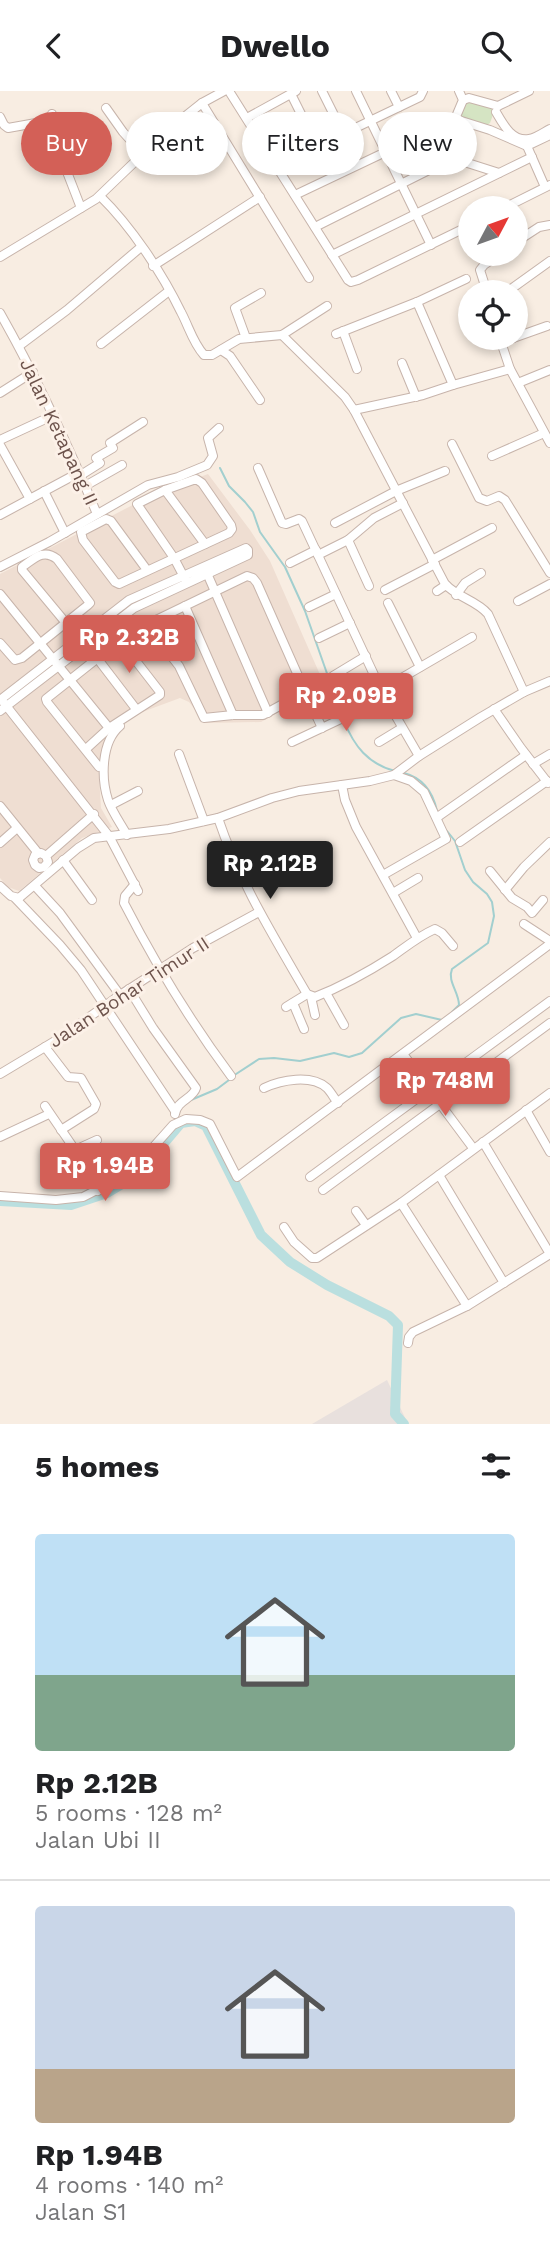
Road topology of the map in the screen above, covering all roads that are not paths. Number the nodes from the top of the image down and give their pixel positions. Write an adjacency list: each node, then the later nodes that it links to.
1 (227, 91): 12 (street); 17 (street)
2 (321, 91): 20 (street)
3 (356, 91): 23 (street)
4 (391, 91): 13 (street)
5 (423, 91): 13 (street)
6 (459, 91): 10 (street)
7 (505, 91): 11 (street)
8 (529, 91): 11 (street)
9 (294, 93): 18 (street); 19 (street)
10 (466, 96): 15 (street); 21 (street)
11 (510, 100): 15 (street)
12 (202, 103): 16 (street); 45 (street)
13 (399, 107): 23 (street)
14 (106, 108): 29 (street)
15 (497, 109): 27 (street); 28 (street)
16 (191, 112)
17 (243, 112)
18 (258, 112)
19 (301, 112)
20 (332, 112)
21 (458, 112)
22 (0, 117): 25 (street)
23 (370, 121): 24 (street); 31 (street)
24 (364, 124)
25 (21, 126)
26 (477, 126): 28 (street)
27 (550, 128)
28 (490, 130): 32 (street)
29 (126, 135)
30 (550, 135): 32 (street)
31 (378, 137)
32 (527, 146): 34 (street)
33 (378, 154): 42 (street)
34 (532, 157): 36 (street); 41 (street)
35 (126, 171): 43 (street)
36 (499, 173): 40 (street); 47 (street)
37 (68, 175): 46 (street)
38 (282, 175): 42 (street)
39 (397, 175): 40 (street)
40 (401, 183): 47 (street); 49 (street)
41 (548, 186): 44 (street)
42 (295, 195): 49 (street)
43 (100, 196): 46 (street); 53 (street)
44 (528, 196)
45 (260, 197): 57 (street); 58 (street)
46 (81, 208): 55 (street)
47 (415, 213): 52 (street); 54 (street)
48 (550, 225): 51 (street)
49 (315, 227): 54 (street)
50 (458, 232): 52 (street)
51 (528, 234)
52 (431, 245): 54 (street)
53 (141, 247): 57 (street); 71 (street)
54 (332, 255)
55 (0, 257)
56 (550, 261): 60 (street)
57 (153, 266): 61 (street)
58 (309, 278)
59 (466, 279): 63 (street)
60 (524, 280)
61 (169, 291): 70 (street); 72 (street)
62 (261, 293): 69 (street)
63 (417, 302): 75 (street); 80 (street)
64 (327, 306): 68 (street)
65 (0, 313): 71 (street, Jalan Ketapang II)
66 (547, 326): 67 (street)
67 (528, 333)
68 (282, 335): 69 (street); 84 (street)
69 (246, 338): 72 (street)
70 (101, 344)
71 (19, 346): 78 (street, Jalan Ketapang II)
72 (221, 350): 83 (street)
73 (504, 350): 76 (street)
74 (402, 363): 82 (street)
75 (356, 369)
76 (510, 369): 79 (street); 80 (street)
77 (550, 370): 79 (street)
78 (33, 372): 81 (street); 85 (street, Jalan Ketapang II)
79 (518, 383): 88 (street)
80 (453, 385): 82 (street)
81 (0, 393)
82 (416, 397): 84 (street)
83 (260, 400)
84 (354, 410): 101 (street)
85 (54, 415): 89 (street); 97 (street, Jalan Ketapang II)
86 (143, 422): 97 (street)
87 (219, 428): 104 (street)
88 (544, 433): 90 (street); 93 (street)
89 (0, 440)
90 (550, 443)
91 (452, 444): 119 (street)
92 (0, 445): 102 (street)
93 (492, 456)
94 (122, 465): 98 (street)
95 (258, 468): 111 (street)
96 (445, 471): 101 (street)
97 (80, 473): 98 (street, Jalan Ketapang II); 100 (street)
98 (85, 486): 104 (street, Jalan Ketapang II)
99 (164, 490): 110 (street); 110 (street); 112 (street)
100 (44, 491): 102 (street); 108 (street)
101 (396, 491): 103 (street); 106 (street)
102 (30, 499): 105 (street)
103 (402, 503): 109 (street); 113 (street)
104 (97, 514): 108 (street)
105 (0, 515)
106 (335, 523)
107 (492, 528): 113 (street)
108 (65, 533): 115 (street)
109 (348, 540): 111 (street); 123 (street)
110 (205, 544): 112 (street)
111 (317, 552): 114 (street); 128 (street)
112 (174, 558): 116 (street); 120 (street)
113 (434, 562): 122 (street); 124 (street)
114 (290, 563)
115 (0, 567)
116 (147, 570): 116 (street)
117 (205, 570): 117 (street); 120 (street); 126 (street)
118 (481, 573): 129 (street)
119 (550, 573)
120 (184, 579): 132 (street)
121 (550, 584): 130 (street)
122 (446, 585): 125 (street); 129 (street)
123 (369, 586)
124 (385, 590)
125 (437, 591)
126 (214, 592): 133 (street); 157 (street); 157 (street)
127 (0, 594): 142 (street)
128 (336, 594): 134 (street); 136 (street)
129 (456, 594): 152 (street)
130 (518, 601)
131 (388, 603): 147 (street)
132 (131, 604): 137 (street); 138 (street)
133 (185, 606): 158 (street); 158 (street)
134 (309, 607)
135 (66, 623): 135 (street); 142 (street)
136 (350, 623): 140 (street); 143 (street)
137 (90, 629): 138 (street); 144 (street)
138 (97, 636): 146 (street)
139 (472, 637): 147 (street)
140 (319, 638)
141 (0, 643): 142 (street)
142 (40, 643): 144 (street)
143 (366, 656): 148 (street); 151 (street)
144 (52, 657): 146 (street); 154 (street)
145 (97, 658): 149 (street); 155 (street); 155 (street)
146 (59, 666): 149 (street); 154 (street)
147 (420, 667): 151 (street)
148 (333, 676)
149 (69, 679): 160 (street); 165 (street)
150 (550, 681): 152 (street)
151 (382, 692): 161 (street); 162 (street)
152 (524, 692): 156 (street)
153 (309, 700): 161 (street)
154 (1, 703): 178 (street)
155 (136, 709): 160 (street)
156 (494, 709): 168 (street); 169 (street)
157 (268, 713): 158 (street)
158 (233, 715)
159 (130, 717): 176 (street)
160 (109, 728): 165 (street)
161 (323, 728): 163 (street)
162 (402, 729): 164 (street); 169 (street)
163 (292, 742)
164 (379, 743)
165 (86, 749): 171 (street)
166 (179, 754): 182 (street)
167 (550, 754): 170 (street)
168 (526, 755): 170 (street); 180 (street)
169 (419, 756): 172 (street)
170 (533, 764): 173 (street)
171 (99, 767)
172 (396, 773): 174 (street); 192 (street)
173 (548, 783): 186 (street)
174 (342, 785): 181 (street); 192 (street)
175 (138, 791): 176 (street)
176 (111, 805): 185 (street)
177 (0, 806): 183 (street)
178 (94, 814): 184 (street); 189 (street)
179 (0, 815): 183 (street)
180 (439, 816)
181 (218, 818): 182 (street); 201 (street)
182 (204, 821): 185 (street)
183 (15, 830): 188 (street); 189 (street)
184 (109, 835): 185 (street); 190 (street); 206 (street)
185 (127, 835)
186 (460, 842)
187 (550, 842): 196 (street)
188 (0, 843)
189 (43, 860): 190 (street); 194 (street)
190 (64, 860): 199 (street)
191 (490, 871): 196 (street)
192 (383, 875): 197 (street)
193 (418, 878): 197 (street)
194 (35, 885): 198 (street); 209 (street)
195 (0, 886): 198 (street)
196 (505, 890): 200 (street)
197 (393, 893): 203 (street)
198 (15, 898): 212 (street)
199 (92, 900)
200 (543, 900)
201 (259, 912): 206 (street, Jalan Bohar Timur II); 210 (street)
202 (524, 924): 204 (street)
203 (417, 938): 205 (street); 208 (street)
204 (550, 941): 218 (street)
205 (453, 946)
206 (160, 971): 207 (street, Jalan Bohar Timur II); 220 (street)
207 (130, 989): 209 (street, Jalan Bohar Timur II); 227 (street)
208 (326, 993): 210 (street); 215 (street)
209 (120, 995): 212 (street, Jalan Bohar Timur II)
210 (309, 995): 213 (street); 216 (street)
211 (550, 1001): 222 (street)
212 (106, 1006): 217 (street, Jalan Bohar Timur II); 227 (street)
213 (315, 1014)
214 (550, 1023): 225 (street)
215 (344, 1025)
216 (304, 1029)
217 (45, 1047): 219 (street, Jalan Bohar Timur II); 229 (street)
218 (403, 1055): 222 (street); 224 (street)
219 (0, 1074)
220 (231, 1076)
221 (264, 1088): 224 (street)
222 (430, 1090): 225 (street); 237 (street)
223 (550, 1093): 226 (street)
224 (338, 1103): 228 (street)
225 (440, 1104): 233 (street); 238 (street)
226 (526, 1110): 232 (street); 235 (street)
227 (175, 1111): 228 (street)
228 (179, 1121): 239 (street)
229 (61, 1130): 230 (street); 234 (street)
230 (0, 1137)
231 (97, 1140): 234 (street)
232 (483, 1142): 233 (street); 245 (street)
233 (474, 1148): 236 (street)
234 (75, 1150): 239 (street)
235 (550, 1152)
236 (439, 1175): 241 (street); 246 (street)
237 (310, 1177)
238 (323, 1190)
239 (98, 1191): 240 (street)
240 (0, 1196)
241 (401, 1203): 243 (street); 247 (street)
242 (356, 1211): 243 (street)
243 (366, 1225): 244 (street)
244 (284, 1227)
245 (550, 1254): 246 (street)
246 (504, 1283): 247 (street)
247 (467, 1306): 248 (street)
248 (408, 1343)

